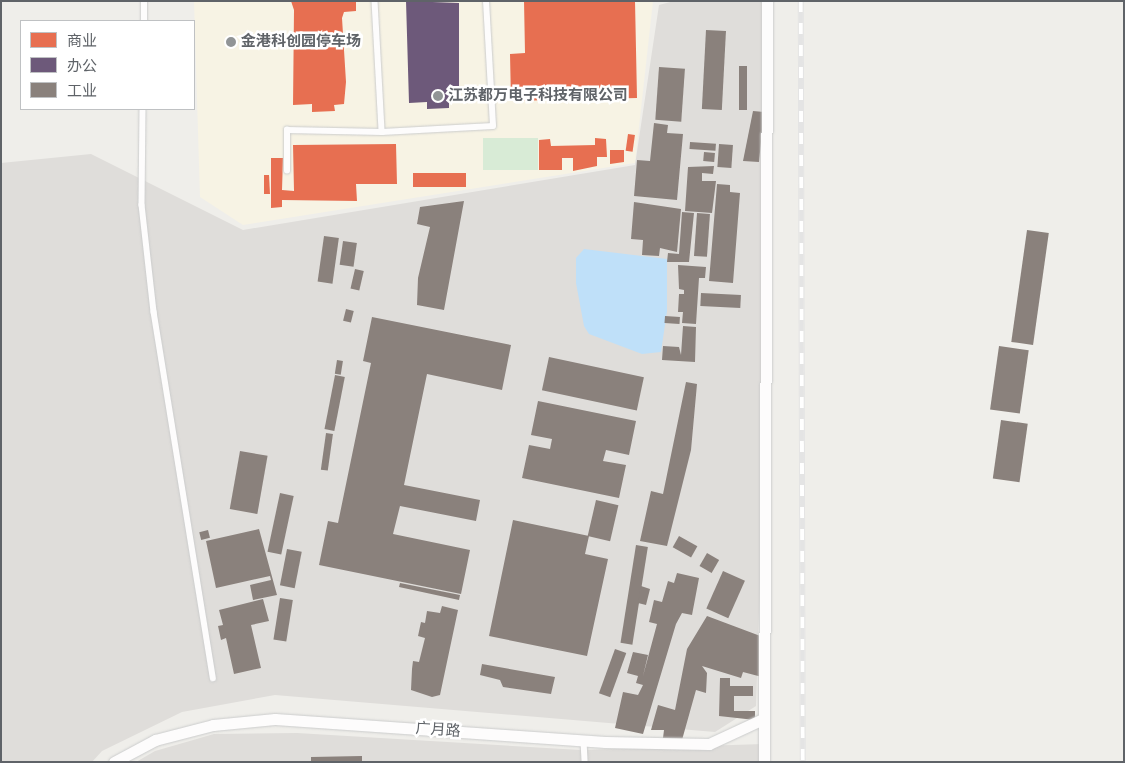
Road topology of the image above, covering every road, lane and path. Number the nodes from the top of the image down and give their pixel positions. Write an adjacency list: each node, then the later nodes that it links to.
1 (144, 1): 5 (lane)
2 (376, 1): 7 (lane)
3 (486, 1): 7 (lane)
4 (767, 1): 10 (street)
5 (144, 20)
6 (143, 110): 9 (lane)
7 (382, 132): 8 (lane)
8 (287, 170)
9 (214, 678)
10 (763, 719): 11 (street, 广月路); 14 (street)
11 (584, 741): 12 (street, 广月路); 13 (lane)
12 (114, 762)
13 (584, 762)
14 (764, 762)

